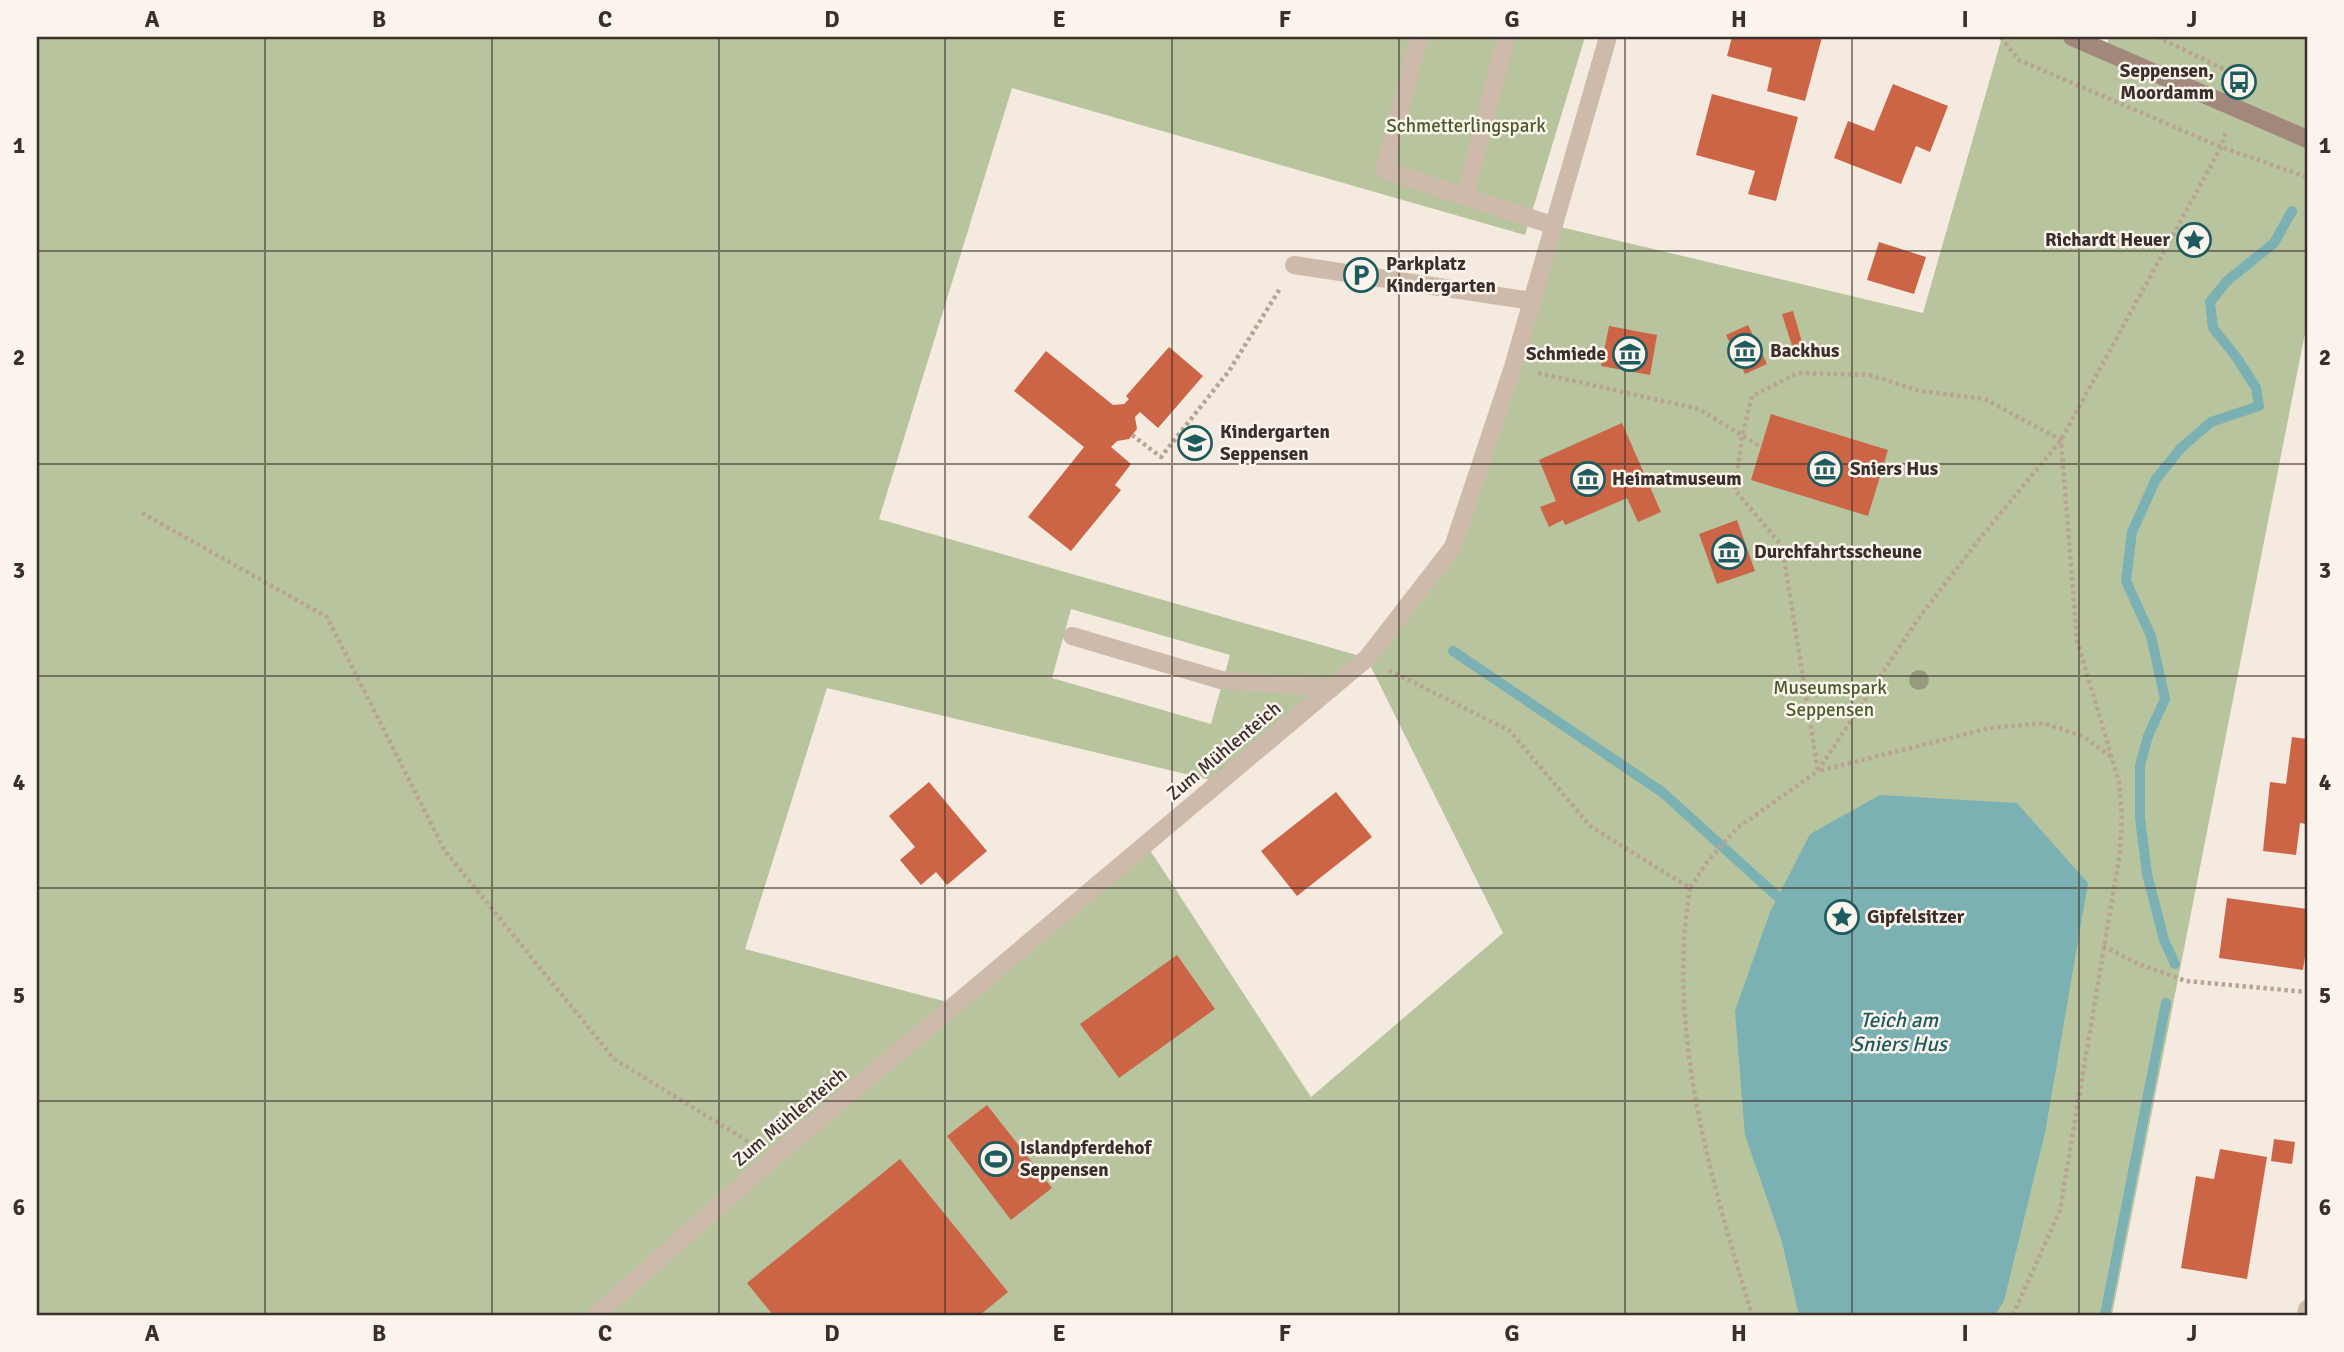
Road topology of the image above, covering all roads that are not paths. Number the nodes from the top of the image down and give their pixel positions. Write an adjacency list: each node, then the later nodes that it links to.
1 (1419, 37): 6 (street)
2 (1506, 37): 6 (street)
3 (1608, 37): 7 (street, Zum Mühlenteich)
4 (2082, 39): 5 (main road)
5 (2307, 139)
6 (1465, 196): 7 (street)
7 (1552, 225): 9 (street, Zum Mühlenteich)
8 (1294, 265): 9 (street)
9 (1532, 301): 11 (street, Zum Mühlenteich)
10 (1072, 636): 11 (street)
11 (1332, 688): 13 (street, Zum Mühlenteich)
12 (2307, 1309): 14 (street)
13 (596, 1315)
14 (2306, 1315)

